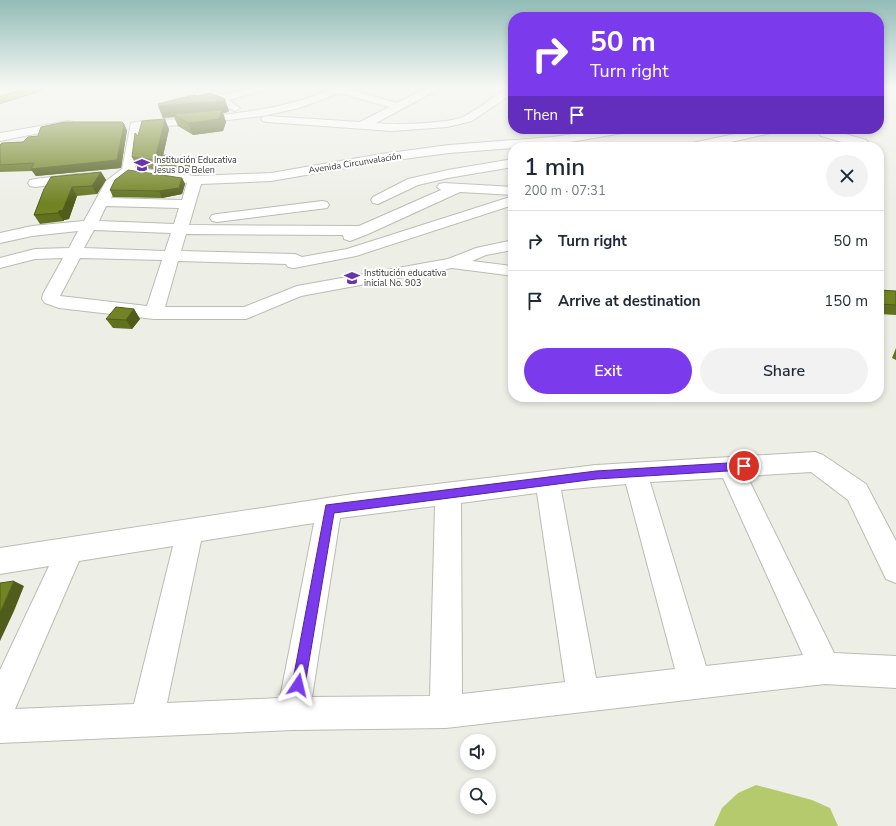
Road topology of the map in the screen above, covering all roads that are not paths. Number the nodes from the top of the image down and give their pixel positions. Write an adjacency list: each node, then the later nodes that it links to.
1 (55, 127): 8 (street)
2 (135, 127): 16 (street)
3 (370, 127): 4 (street)
4 (412, 127)
5 (599, 134): 9 (street, Avenida Circunvalación)
6 (752, 134): 10 (street)
7 (829, 134): 11 (street)
8 (0, 137)
9 (553, 142)
10 (715, 142)
11 (858, 142)
12 (508, 145): 14 (street, Avenida Circunvalación)
13 (508, 158): 14 (street)
14 (352, 163): 19 (street, Avenida Circunvalación)
15 (508, 164): 21 (street)
16 (128, 172): 17 (street, Avenida Circunvalación); 19 (street, Avenida Circunvalación); 25 (street)
17 (105, 174)
18 (89, 176): 20 (street)
19 (195, 180): 27 (street)
20 (35, 183)
21 (413, 184): 22 (street); 24 (street)
22 (458, 188): 23 (street); 31 (street)
23 (508, 191)
24 (378, 200)
25 (101, 202): 27 (street); 29 (street)
26 (508, 202): 36 (street)
27 (188, 204): 30 (street)
28 (322, 205): 30 (street)
29 (90, 225): 30 (street); 32 (street); 34 (street)
30 (181, 225): 31 (street); 35 (street)
31 (363, 231): 36 (street)
32 (0, 238)
33 (508, 246): 38 (street)
34 (75, 253): 35 (street); 37 (street); 41 (street)
35 (172, 255): 36 (street); 41 (street)
36 (294, 261): 40 (street)
37 (0, 263)
38 (452, 263): 39 (street); 40 (street)
39 (508, 270)
40 (297, 291): 41 (street)
41 (154, 313)
42 (730, 467): 43 (street); 50 (street); 51 (street)
43 (636, 472): 44 (street); 53 (street)
44 (547, 481): 45 (street); 54 (street)
45 (448, 493): 46 (street); 56 (street)
46 (329, 509): 47 (street); 57 (street)
47 (190, 531): 48 (street); 58 (street)
48 (70, 550): 49 (street); 55 (street)
49 (0, 561)
50 (896, 569)
51 (825, 668): 52 (street); 53 (street)
52 (896, 672)
53 (695, 683): 54 (street)
54 (584, 696): 56 (street)
55 (0, 706)
56 (446, 712): 57 (street)
57 (293, 714): 58 (street)
58 (147, 720): 59 (street)
59 (0, 726)

